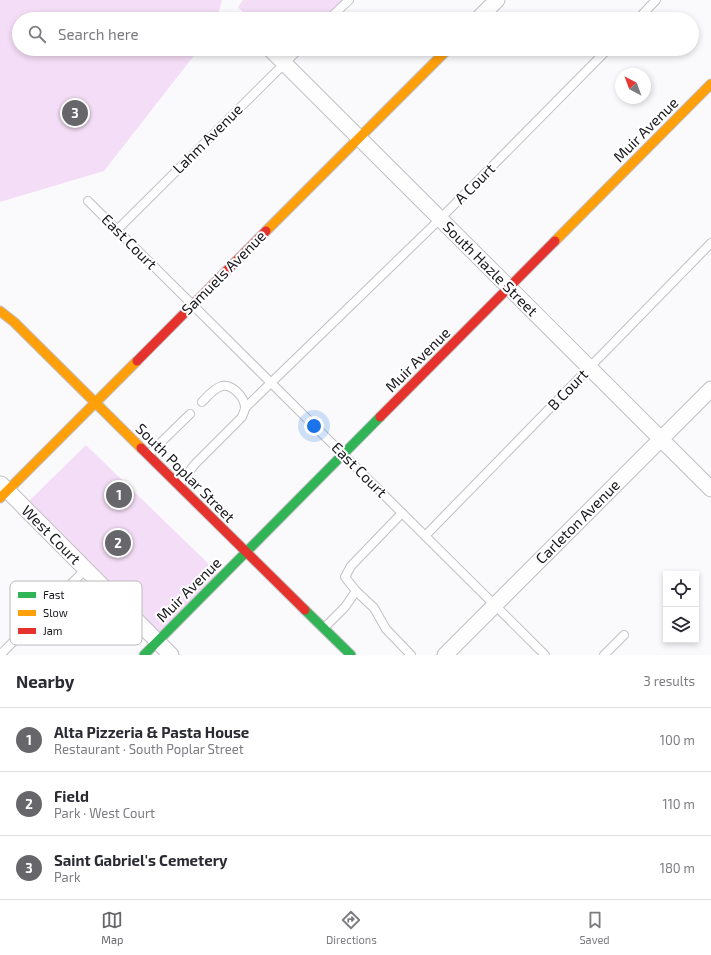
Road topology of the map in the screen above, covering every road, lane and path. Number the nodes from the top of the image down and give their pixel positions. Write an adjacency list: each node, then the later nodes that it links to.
1 (348, 0): 4 (lane)
2 (496, 0): 5 (street)
3 (656, 0): 6 (lane)
4 (336, 12)
5 (485, 12)
6 (645, 12)
7 (277, 56): 11 (street, South Hazle Street)
8 (292, 56): 11 (lane, Lahm Avenue)
9 (441, 56): 13 (street, Samuels Avenue)
10 (601, 56): 15 (lane, A Court)
11 (284, 64): 13 (street, South Hazle Street); 16 (lane, Lahm Avenue)
12 (711, 84): 18 (street, Muir Avenue)
13 (359, 138): 15 (street, South Hazle Street); 19 (street, Samuels Avenue)
14 (88, 201): 16 (lane, East Court)
15 (440, 219): 18 (street, South Hazle Street); 22 (lane, A Court)
16 (117, 230): 19 (lane, East Court)
17 (711, 243): 21 (lane, B Court)
18 (509, 288): 21 (street, South Hazle Street); 30 (street, Muir Avenue)
19 (192, 305): 22 (lane, East Court); 24 (street, Samuels Avenue)
20 (0, 311): 24 (street, South Poplar Street)
21 (589, 368): 28 (street, South Hazle Street); 35 (lane, B Court)
22 (271, 383): 26 (lane, A Court); 30 (lane, East Court)
23 (711, 389): 28 (street, Carleton Avenue)
24 (95, 402): 29 (street, South Poplar Street); 33 (street, Samuels Avenue)
25 (202, 402): 26 (lane)
26 (245, 408): 31 (lane, A Court)
27 (190, 414): 29 (lane)
28 (661, 439): 32 (street, South Hazle Street); 41 (street, Carleton Avenue)
29 (148, 455): 31 (street, South Poplar Street)
30 (343, 455): 34 (lane, East Court); 36 (street, Muir Avenue)
31 (178, 485): 36 (street, South Poplar Street)
32 (711, 489)
33 (2, 490): 37 (street, West Court)
34 (402, 513): 35 (lane, East Court); 40 (lane)
35 (425, 536): 41 (lane, East Court)
36 (246, 553): 43 (street, South Poplar Street); 45 (street, Muir Avenue)
37 (86, 569): 38 (lane); 39 (street, West Court)
38 (74, 581)
39 (98, 581)
40 (356, 591): 43 (lane); 51 (lane)
41 (495, 606): 52 (street, Carleton Avenue); 53 (lane, East Court)
42 (142, 627): 45 (street, West Court)
43 (324, 629): 50 (street, South Poplar Street)
44 (624, 635): 54 (lane)
45 (157, 642): 48 (street, Muir Avenue); 49 (street, West Court)
46 (10, 645): 47 (lane)
47 (0, 655)
48 (144, 655)
49 (170, 655)
50 (351, 655)
51 (411, 655)
52 (445, 655)
53 (545, 655)
54 (604, 655)

